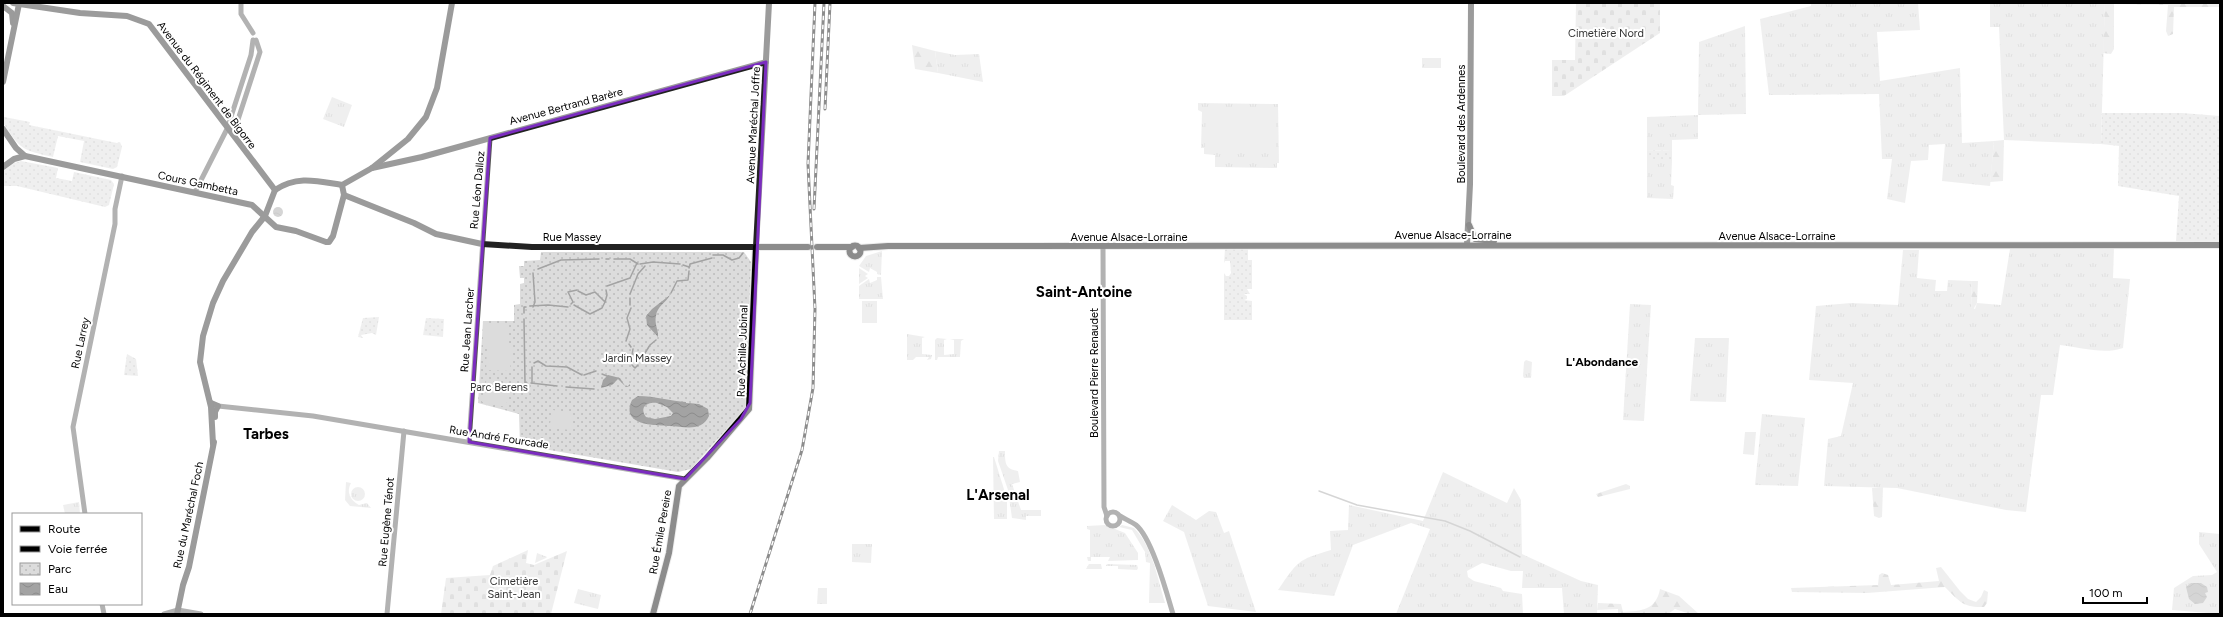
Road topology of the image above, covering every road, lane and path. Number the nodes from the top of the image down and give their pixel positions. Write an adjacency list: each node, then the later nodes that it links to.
1 (16, 3): 8 (main road); 12 (main road, Avenue du Régiment de Bigorre)
2 (241, 3): 7 (street)
3 (452, 3): 18 (main road)
4 (769, 3): 9 (main road, Avenue Maréchal Joffre)
5 (1471, 3): 25 (main road, Boulevard des Ardennes)
6 (3, 6): 8 (main road)
7 (251, 32)
8 (13, 34): 10 (main road)
9 (766, 62): 15 (main road, Avenue Bertrand Barère); 31 (main road, Avenue Maréchal Joffre)
10 (3, 82)
11 (3, 129): 13 (main road)
12 (226, 131): 14 (main road, Avenue du Régiment de Bigorre); 14 (street); 22 (street)
13 (5, 135): 16 (main road)
14 (233, 135): 21 (main road, Avenue du Régiment de Bigorre)
15 (490, 138): 18 (main road, Avenue Bertrand Barère); 26 (street, Rue Léon Dalloz)
16 (25, 156): 17 (main road); 19 (main road, Cours Gambetta)
17 (3, 167)
18 (372, 168): 20 (main road)
19 (122, 176): 22 (main road, Cours Gambetta); 46 (street, Rue Larrey)
20 (342, 185): 21 (main road); 23 (main road)
21 (275, 190): 24 (main road, Rue du Maréchal Foch)
22 (195, 192): 24 (main road, Cours Gambetta)
23 (344, 194): 24 (main road, Cours Gambetta); 26 (main road, Rue Massey)
24 (265, 216): 38 (main road, Rue du Maréchal Foch)
25 (1469, 225): 27 (main road, Boulevard des Ardennes); 28 (main road)
26 (482, 244): 31 (main road, Rue Massey); 41 (street, Rue Jean Larcher)
27 (1467, 245): 28 (main road, Avenue Alsace-Lorraine); 34 (main road, Avenue Alsace-Lorraine)
28 (1535, 245): 29 (main road, Avenue Alsace-Lorraine)
29 (2220, 245)
30 (817, 246): 33 (main road)
31 (756, 247): 32 (main road, Rue Massey); 43 (main road, Rue Achille Jubinal)
32 (808, 247)
33 (852, 247): 35 (main road, Avenue Alsace-Lorraine); 37 (main road)
34 (1103, 247): 36 (main road, Avenue Alsace-Lorraine); 44 (street, Boulevard Pierre Renaudet)
35 (859, 248): 36 (main road, Avenue Alsace-Lorraine); 37 (main road)
36 (872, 248): 37 (main road, Avenue Alsace-Lorraine)
37 (859, 255)
38 (210, 403): 39 (main road); 42 (main road, Rue du Maréchal Foch)
39 (218, 406): 40 (street, Rue André Fourcade); 42 (main road, Rue du Maréchal Foch)
40 (404, 431): 41 (street, Rue André Fourcade); 54 (street, Rue Eugène Ténot)
41 (469, 442): 43 (street, Rue André Fourcade)
42 (213, 444): 51 (main road, Rue du Maréchal Foch)
43 (685, 479): 55 (main road, Rue Émile Pereire)
44 (1105, 499): 45 (street, Boulevard Pierre Renaudet); 47 (street, Boulevard Pierre Renaudet)
45 (1112, 512): 47 (street); 48 (street)
46 (85, 513)
47 (1107, 516): 50 (street)
48 (1120, 516): 49 (street); 50 (street)
49 (1129, 522): 50 (street); 56 (street)
50 (1117, 524)
51 (177, 612): 52 (street); 53 (street)
52 (164, 614)
53 (201, 614)
54 (387, 614)
55 (653, 614)
56 (1173, 614)

